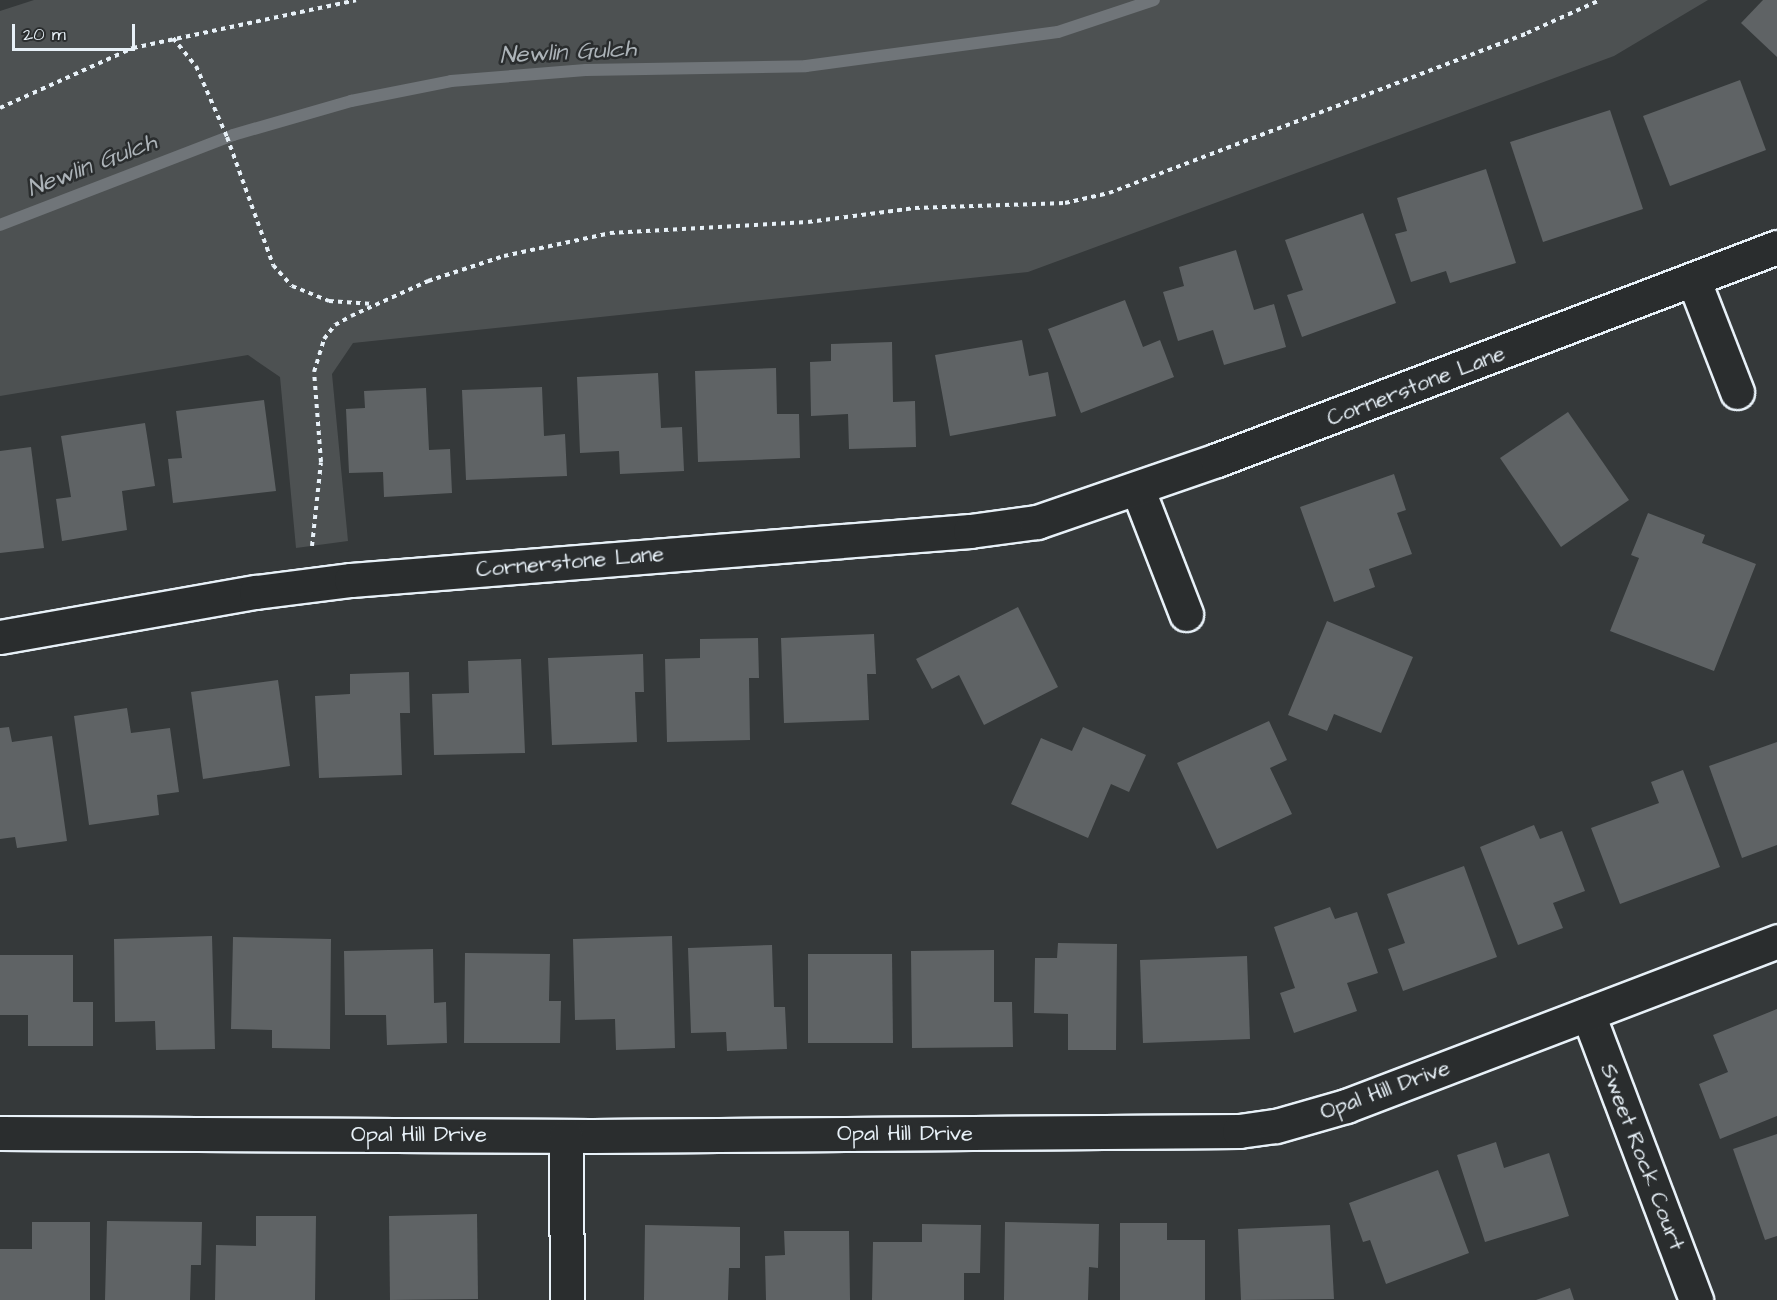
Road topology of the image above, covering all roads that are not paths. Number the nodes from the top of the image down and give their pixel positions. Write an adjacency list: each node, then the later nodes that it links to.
1 (1777, 247): 2 (street, Cornerstone Lane)
2 (1694, 281): 3 (street); 4 (street, Cornerstone Lane)
3 (1737, 392)
4 (1138, 490): 5 (street); 6 (street, Cornerstone Lane)
5 (1186, 614)
6 (0, 637)
7 (1777, 941): 8 (street, Opal Hill Drive)
8 (1587, 1014): 10 (street, Opal Hill Drive); 12 (street, Sweet Rock Court)
9 (0, 1133): 10 (street, Opal Hill Drive)
10 (566, 1136): 11 (street)
11 (567, 1300)
12 (1696, 1300)

